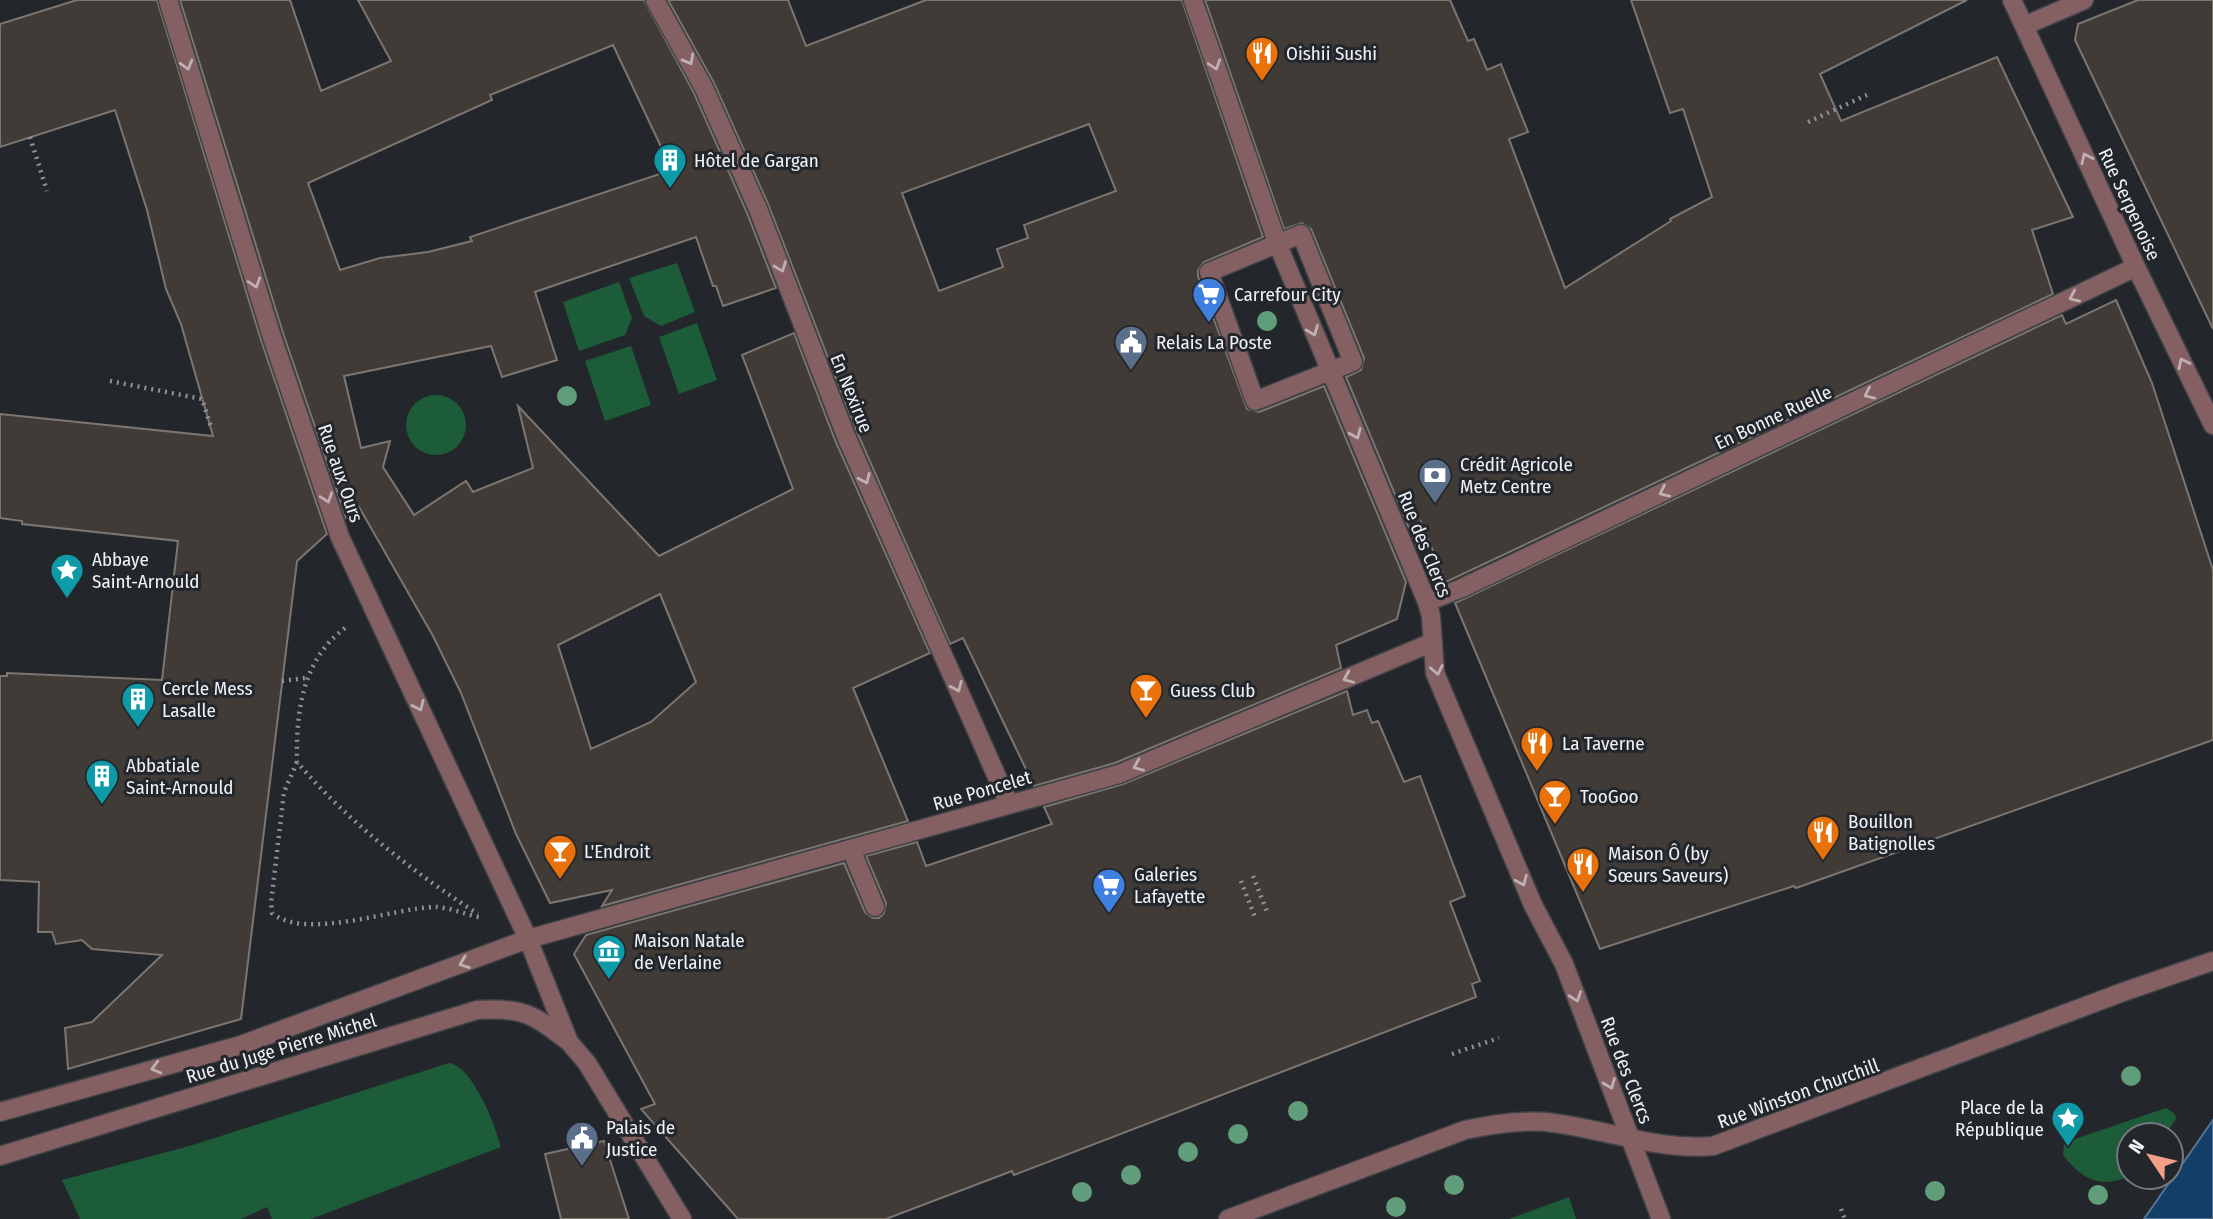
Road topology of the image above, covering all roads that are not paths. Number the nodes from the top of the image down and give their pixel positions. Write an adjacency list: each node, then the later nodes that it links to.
1 (168, 0): 16 (street, Rue aux Ours, one-way to 16)
2 (655, 0): 13 (street, En Nexirue, one-way to 13)
3 (1193, 0): 7 (street, Rue des Clercs, one-way to 7)
4 (2012, 0): 6 (street, Rue Serpenoise)
5 (2084, 0): 6 (street)
6 (2024, 26): 8 (street, Rue Serpenoise, one-way to 6)
7 (1278, 245): 9 (street, Rue des Clercs, one-way to 9); 9 (street); 9 (street)
8 (2136, 267): 10 (street, Rue Serpenoise, one-way to 8); 11 (street, En Bonne Ruelle, one-way to 11)
9 (1330, 371): 11 (street, Rue des Clercs, one-way to 11)
10 (2213, 425)
11 (1427, 601): 12 (street, Rue des Clercs)
12 (1433, 642): 13 (street, Rue Poncelet, one-way to 13); 20 (street, Rue des Clercs, one-way to 20)
13 (1009, 804): 14 (street, Rue Poncelet)
14 (851, 849): 15 (street); 16 (street, Rue Poncelet)
15 (874, 906)
16 (528, 939): 18 (street, Rue aux Ours); 19 (street, Rue du Juge Pierre Michel, one-way to 19)
17 (2213, 961): 20 (street, Rue Winston Churchill)
18 (569, 1042): 21 (street, Rue du Juge Pierre Michel); 22 (street)
19 (0, 1112)
20 (1632, 1139): 23 (street, Rue Winston Churchill); 24 (street, Rue des Clercs)
21 (0, 1156)
22 (682, 1219)
23 (1228, 1219)
24 (1661, 1219)

